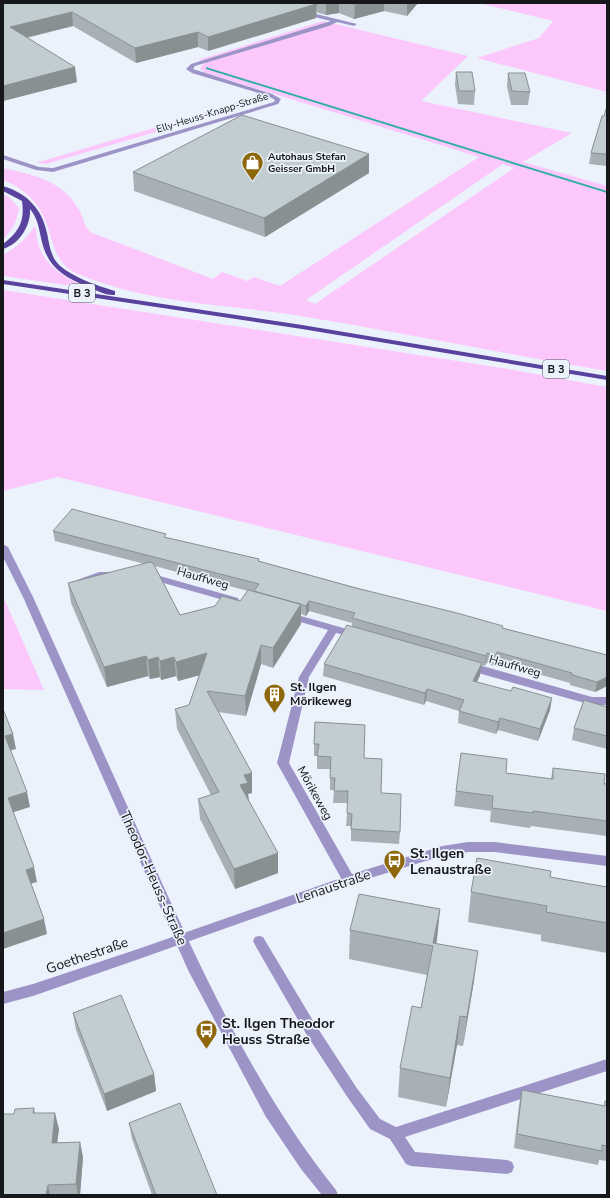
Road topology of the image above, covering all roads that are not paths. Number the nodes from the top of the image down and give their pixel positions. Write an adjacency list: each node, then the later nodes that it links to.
1 (317, 9): 2 (street)
2 (335, 21): 3 (street); 4 (street, Elly-Heuss-Knapp-Straße)
3 (354, 24)
4 (3, 157)
5 (3, 188): 6 (main road)
6 (25, 198): 7 (main road); 9 (main road)
7 (3, 247)
8 (3, 282): 9 (main road, B 3)
9 (161, 305): 10 (main road, B 3)
10 (607, 378)
11 (3, 547): 21 (street, Theodor-Heuss-Straße)
12 (69, 586): 13 (street, Hauffweg)
13 (243, 603)
14 (274, 611): 15 (street)
15 (334, 628): 16 (street); 20 (street, Mörikeweg)
16 (365, 637)
17 (456, 662): 18 (street, Hauffweg)
18 (607, 701)
19 (607, 861): 20 (street, Lenaustraße)
20 (349, 880): 21 (street, Lenaustraße)
21 (181, 939): 23 (street, Goethestraße); 27 (street, Theodor-Heuss-Straße)
22 (259, 941): 25 (street)
23 (3, 998)
24 (607, 1065): 25 (street)
25 (395, 1134): 26 (street)
26 (507, 1167)
27 (331, 1195)

